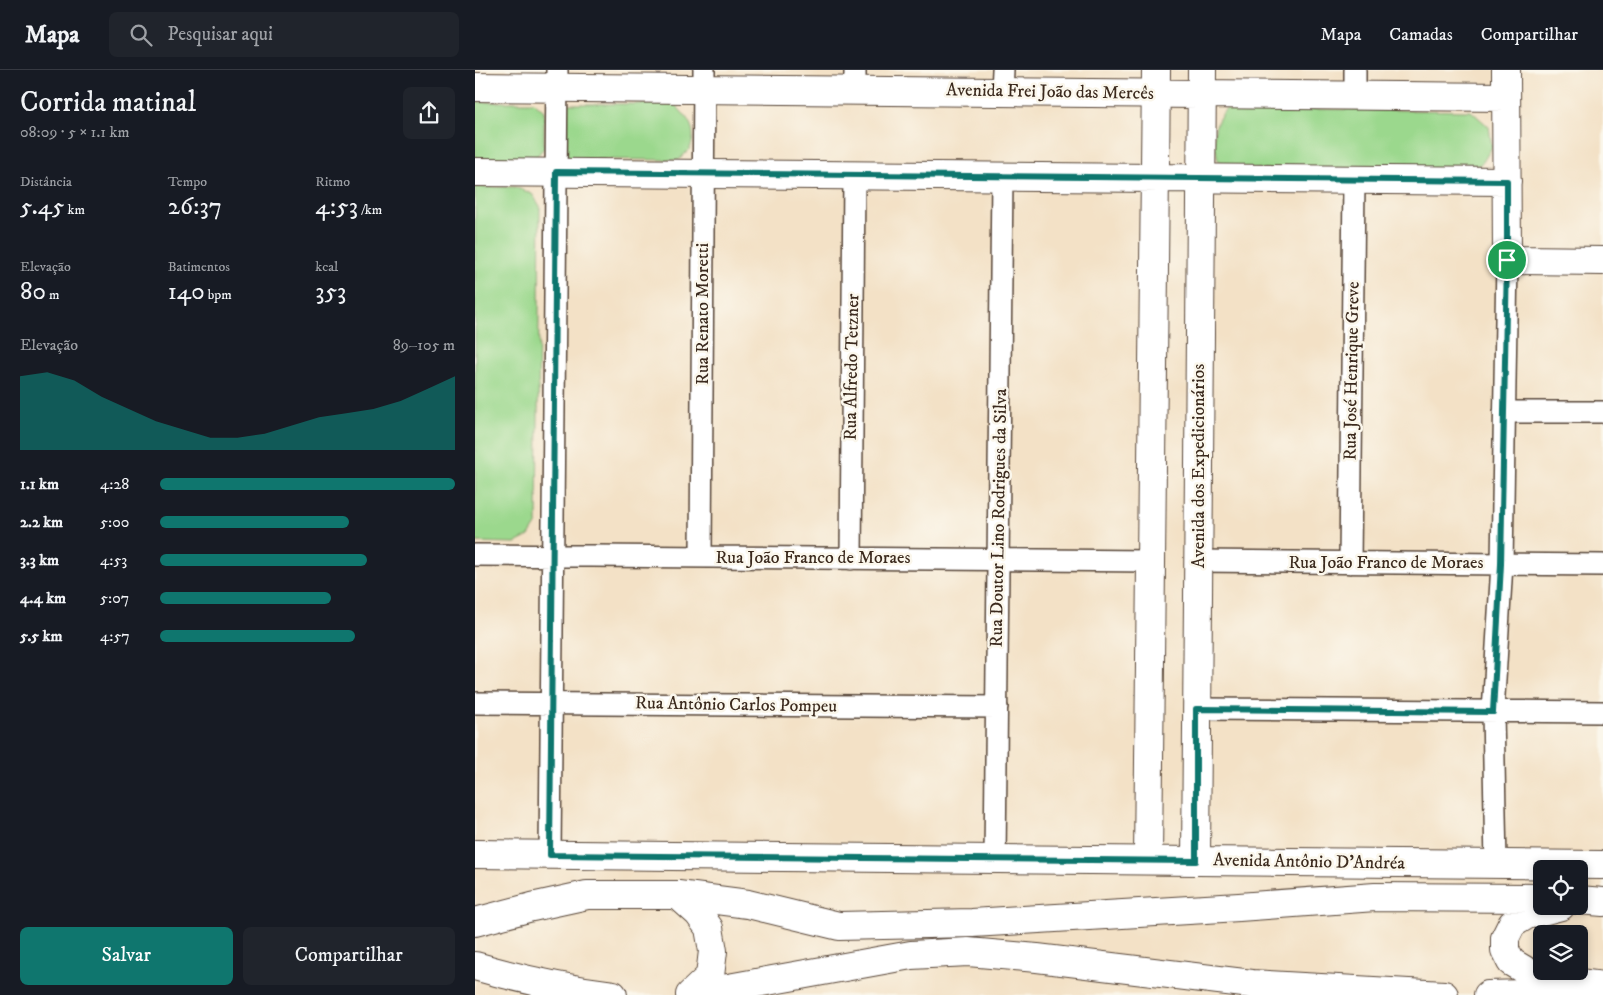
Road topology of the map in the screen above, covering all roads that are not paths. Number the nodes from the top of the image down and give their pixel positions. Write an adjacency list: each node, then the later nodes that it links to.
1 (1506, 70): 10 (street)
2 (557, 79): 3 (street, Avenida Frei João das Mercês); 9 (street, Avenida Frei João das Mercês); 12 (street)
3 (704, 79): 4 (street, Avenida Frei João das Mercês); 13 (street, Rua Renato Moretti)
4 (855, 80): 5 (street, Avenida Frei João das Mercês)
5 (1003, 81): 6 (street, Avenida Frei João das Mercês)
6 (1155, 82): 7 (street, Avenida Frei João das Mercês); 16 (street)
7 (1202, 82): 8 (street, Avenida Frei João das Mercês); 17 (street, Avenida dos Expedicionários)
8 (1355, 83): 10 (street, Avenida Frei João das Mercês)
9 (475, 87)
10 (1505, 97): 19 (street)
11 (475, 172): 12 (street)
12 (556, 172): 13 (street); 25 (street)
13 (704, 174): 14 (street); 26 (street, Rua Renato Moretti)
14 (854, 175): 15 (street); 27 (street, Rua Alfredo Tetzner)
15 (1002, 177): 16 (street); 28 (street, Rua Doutor Lino Rodrigues da Silva)
16 (1155, 178): 17 (street); 29 (street)
17 (1201, 178): 18 (street); 30 (street, Avenida dos Expedicionários)
18 (1354, 180): 19 (street); 31 (street, Rua José Henrique Greve)
19 (1507, 181): 20 (street)
20 (1507, 260): 21 (street); 22 (street)
21 (1603, 261)
22 (1504, 412): 23 (street); 32 (street)
23 (1603, 412)
24 (475, 555): 25 (street, Rua João Franco de Moraes)
25 (553, 556): 26 (street, Rua João Franco de Moraes); 35 (street)
26 (701, 557): 27 (street, Rua João Franco de Moraes)
27 (851, 558): 28 (street, Rua João Franco de Moraes)
28 (998, 560): 29 (street, Rua João Franco de Moraes); 36 (street, Rua Doutor Lino Rodrigues da Silva)
29 (1151, 561): 43 (street)
30 (1198, 561): 31 (street, Rua João Franco de Moraes); 37 (street, Avenida dos Expedicionários)
31 (1350, 563): 32 (street, Rua João Franco de Moraes)
32 (1501, 564): 33 (street, Rua João Franco de Moraes); 38 (street)
33 (1603, 564)
34 (475, 702): 35 (street, Rua Antônio Carlos Pompeu)
35 (551, 703): 36 (street, Rua Antônio Carlos Pompeu); 41 (street)
36 (997, 707): 42 (street, Rua Doutor Lino Rodrigues da Silva)
37 (1196, 709): 38 (street); 44 (street, Avenida dos Expedicionários)
38 (1493, 712): 39 (street); 45 (street)
39 (1603, 712)
40 (475, 854): 41 (street, Avenida Antônio D'Andréa)
41 (550, 855): 42 (street, Avenida Antônio D'Andréa)
42 (995, 859): 43 (street, Avenida Antônio D'Andréa)
43 (1148, 860): 44 (street, Avenida Antônio D'Andréa)
44 (1196, 861): 45 (street, Avenida Antônio D'Andréa)
45 (1497, 864): 46 (street, Avenida Antônio D'Andréa)
46 (1603, 865)
47 (678, 895): 48 (street); 50 (street); 55 (street)
48 (1533, 898)
49 (1533, 914): 52 (street)
50 (475, 922)
51 (475, 966): 54 (street)
52 (1603, 986)
53 (1603, 991): 57 (street)
54 (613, 995)
55 (690, 995): 56 (street)
56 (1444, 995)
57 (1488, 995)

